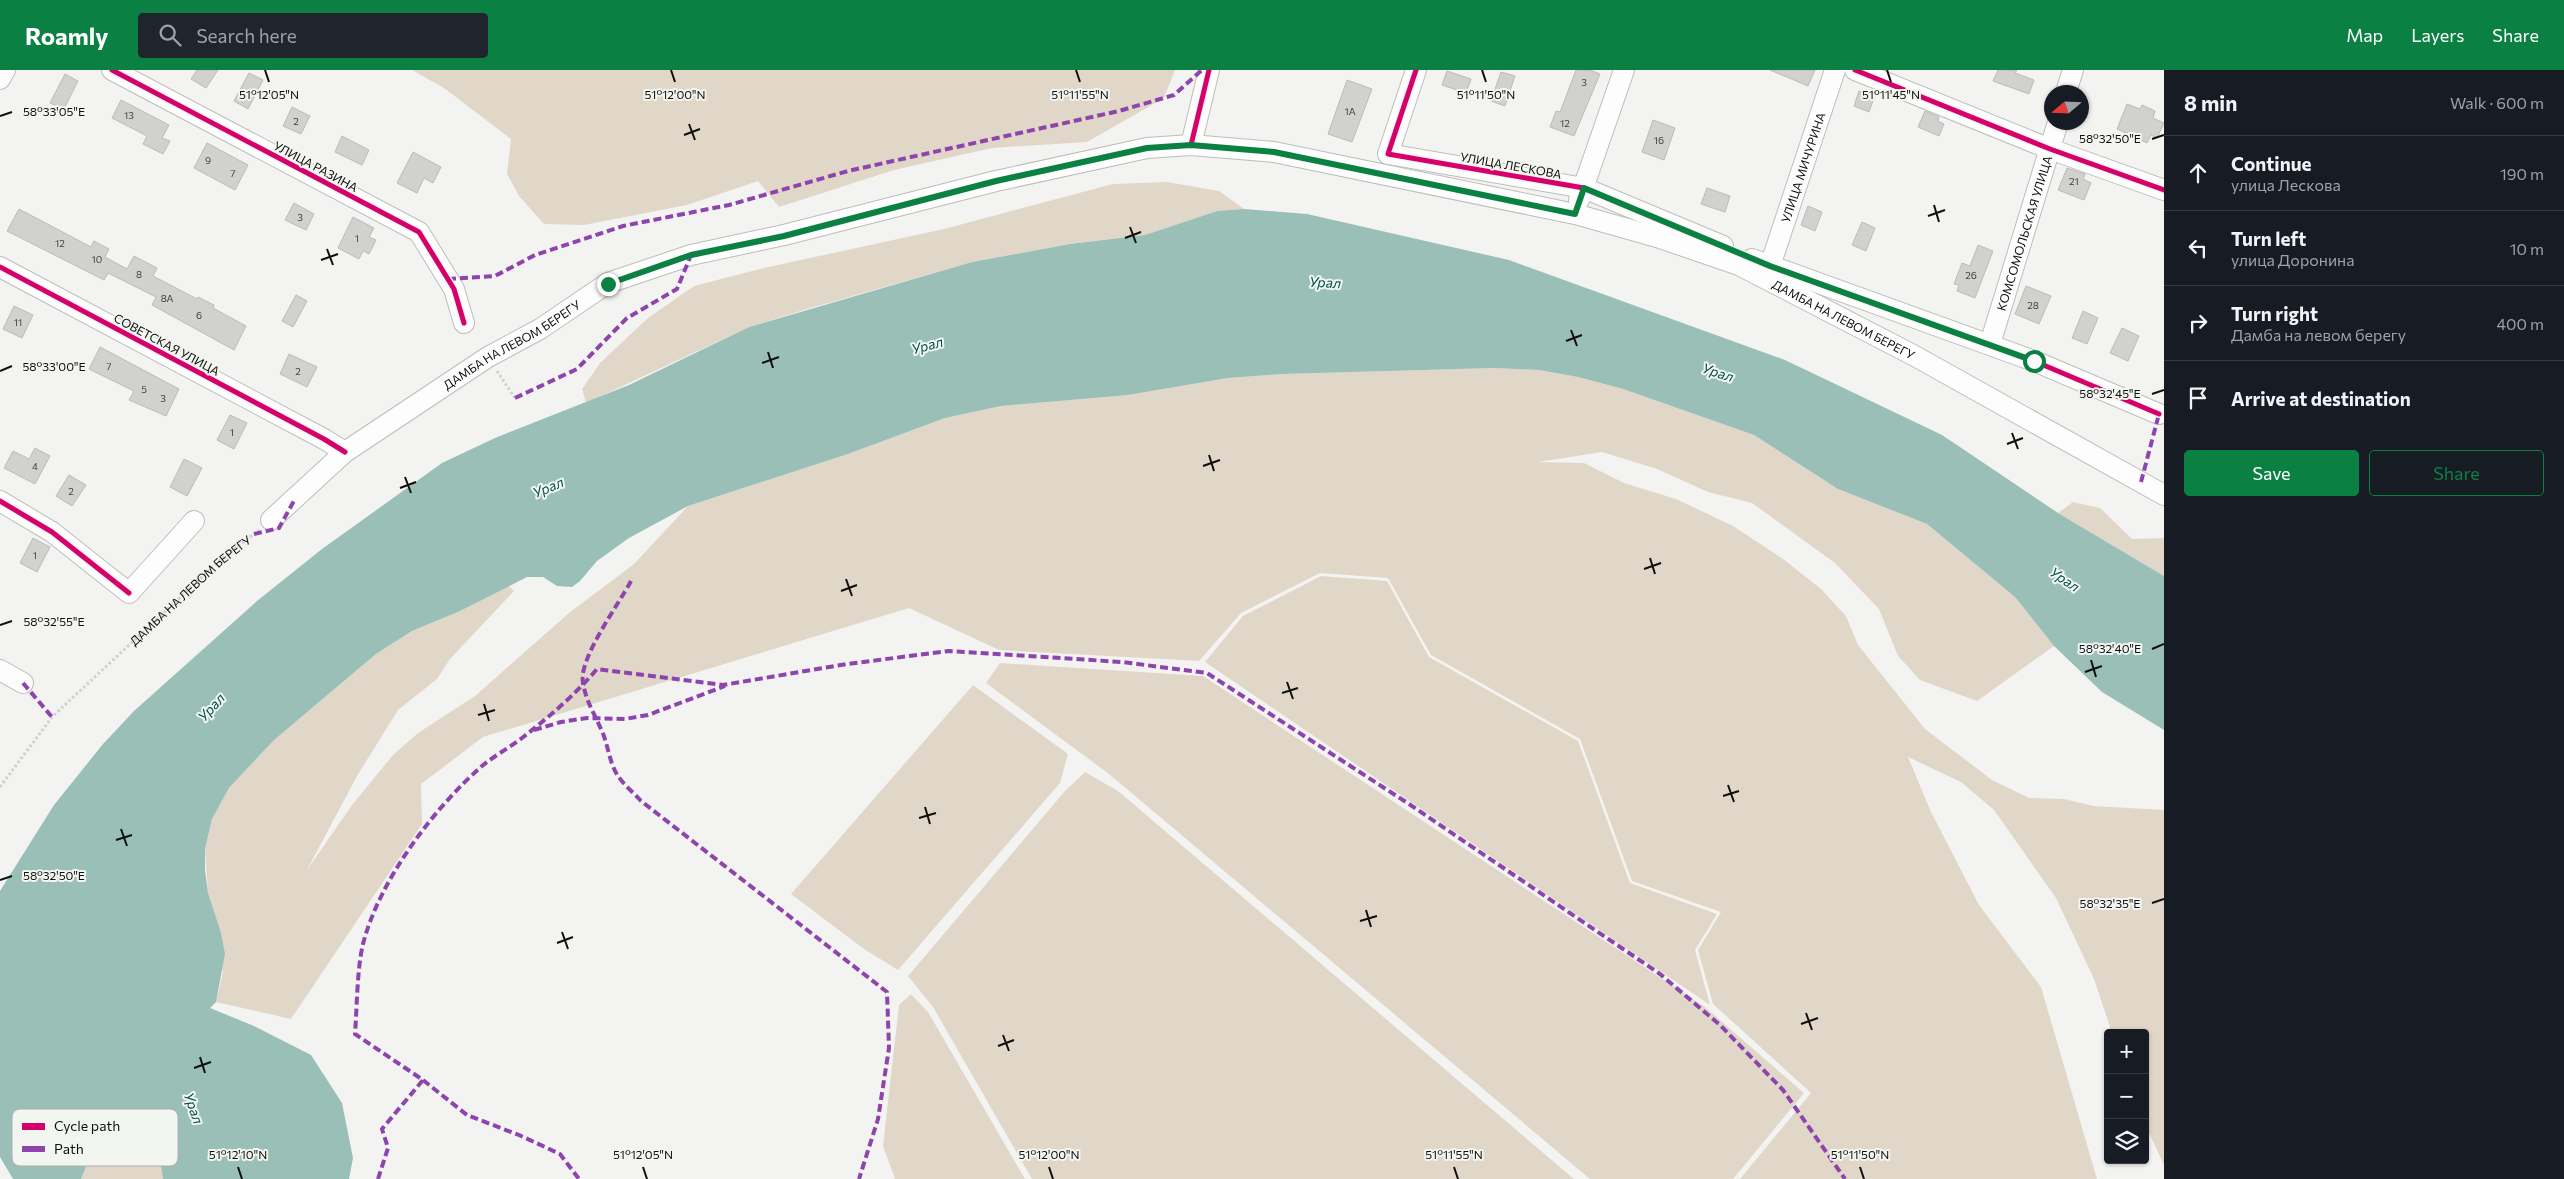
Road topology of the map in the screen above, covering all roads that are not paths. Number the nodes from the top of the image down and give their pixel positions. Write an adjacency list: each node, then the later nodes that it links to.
1 (5, 70): 9 (street)
2 (112, 70): 19 (street, УЛИЦА РАЗИНА)
3 (1209, 70): 12 (street)
4 (1416, 70): 14 (street, УЛИЦА ЛЕСКОВА)
5 (1624, 70): 14 (street)
6 (1835, 70): 17 (street, УЛИЦА МИЧУРИНА)
7 (1855, 70): 13 (street)
8 (2073, 70): 10 (street)
9 (0, 79)
10 (2068, 85)
11 (2056, 130): 13 (street, КОМСОМОЛЬСКАЯ УЛИЦА)
12 (1191, 145): 16 (street, ДАМБА НА ЛЕВОМ БЕРЕГУ); 22 (street, ДАМБА НА ЛЕВОМ БЕРЕГУ)
13 (2050, 149): 15 (street); 20 (street, КОМСОМОЛЬСКАЯ УЛИЦА)
14 (1584, 188): 16 (street); 17 (street, УЛИЦА ЛЕСКОВА)
15 (2164, 190)
16 (1575, 214): 23 (street, ДАМБА НА ЛЕВОМ БЕРЕГУ)
17 (1770, 266): 20 (street, УЛИЦА ЛЕСКОВА)
18 (0, 268): 22 (street, СОВЕТСКАЯ УЛИЦА)
19 (464, 323)
20 (1990, 344): 21 (street, УЛИЦА ЛЕСКОВА)
21 (2159, 414)
22 (346, 452): 25 (street, ДАМБА НА ЛЕВОМ БЕРЕГУ)
23 (2164, 495)
24 (0, 501): 26 (street)
25 (271, 520)
26 (194, 521)
27 (0, 670): 28 (street)
28 (23, 683)

